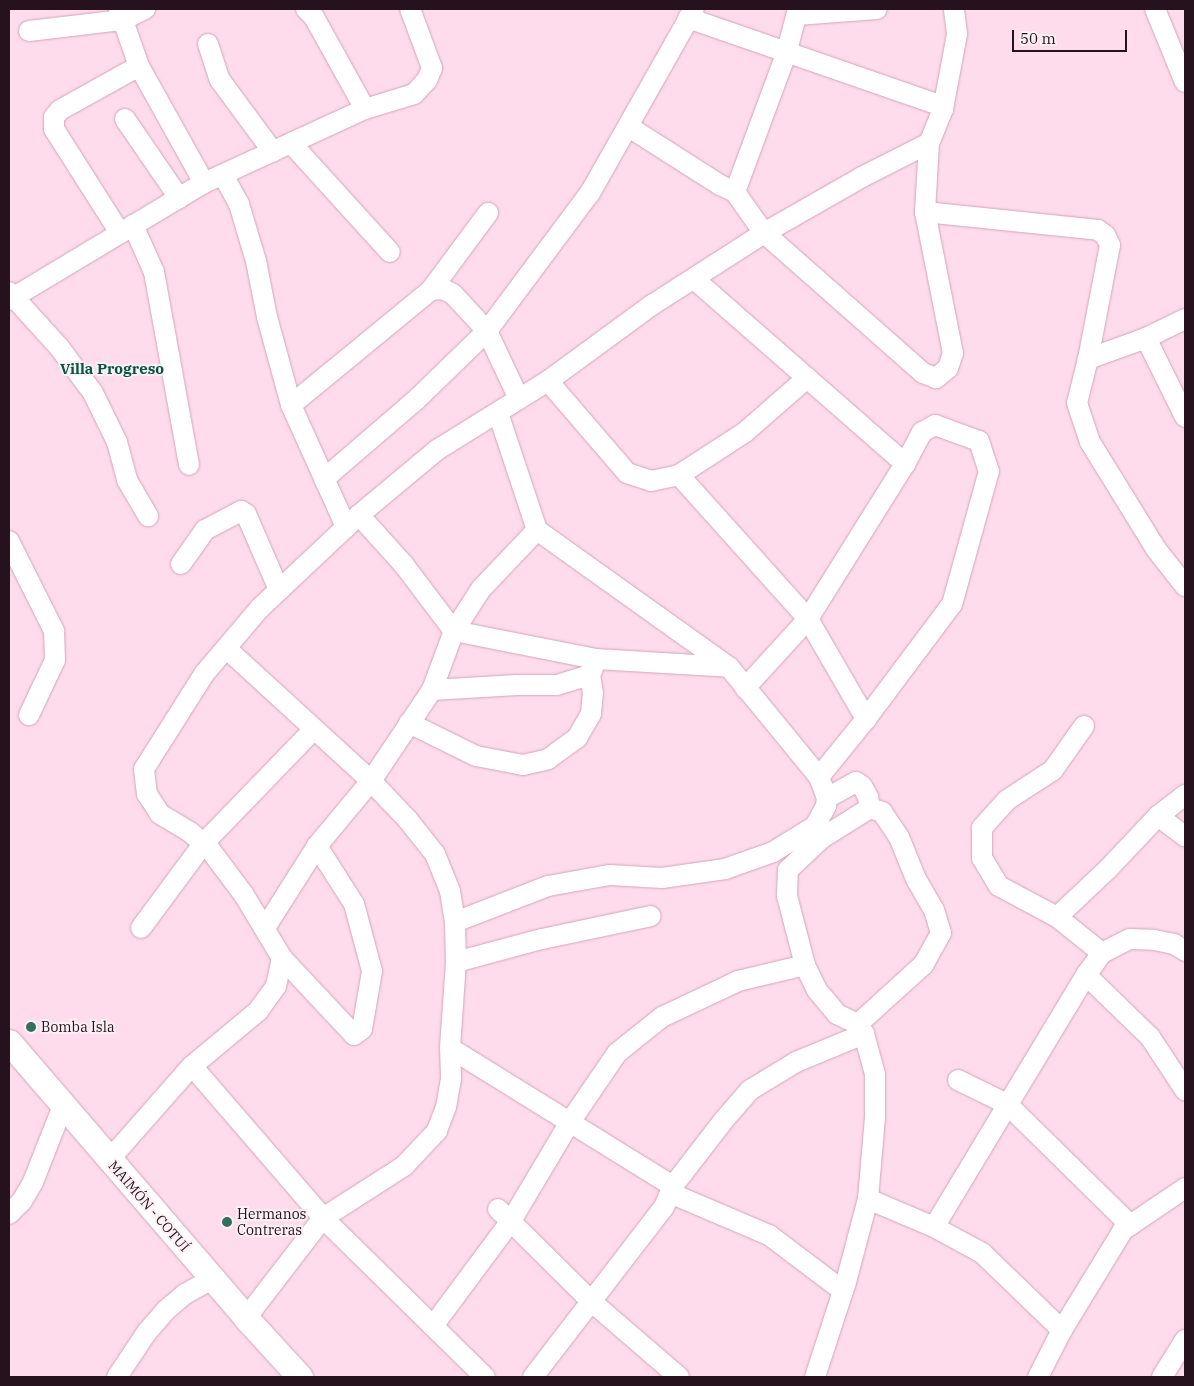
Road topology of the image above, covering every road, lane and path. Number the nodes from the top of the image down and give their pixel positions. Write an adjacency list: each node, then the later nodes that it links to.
1 (145, 9): 8 (street)
2 (306, 9): 15 (street)
3 (410, 9): 15 (street)
4 (877, 9): 7 (street)
5 (954, 9): 16 (street)
6 (1154, 9): 14 (street)
7 (798, 12): 12 (street)
8 (121, 14): 10 (street); 13 (street)
9 (691, 14): 12 (street); 18 (street)
10 (29, 31)
11 (208, 44): 21 (street)
12 (786, 54): 16 (street); 24 (street)
13 (139, 66): 23 (street); 28 (street)
14 (1185, 82)
15 (365, 109): 19 (street)
16 (944, 109): 20 (street)
17 (125, 118): 25 (street)
18 (629, 128): 24 (street); 35 (street)
19 (291, 143): 21 (street); 30 (street)
20 (929, 143): 26 (street); 29 (street)
21 (273, 152): 22 (street)
22 (223, 175): 23 (street); 41 (street)
23 (204, 183): 25 (street)
24 (735, 192): 29 (street)
25 (179, 198): 28 (street)
26 (925, 212): 29 (street); 37 (street)
27 (488, 213): 32 (street)
28 (127, 229): 33 (street); 45 (street)
29 (764, 233): 31 (street)
30 (390, 252)
31 (694, 279): 38 (street); 39 (street)
32 (431, 290): 35 (street); 41 (street)
33 (10, 297): 48 (street)
34 (1185, 319): 36 (street)
35 (487, 331): 40 (street); 47 (street)
36 (1146, 338): 37 (street); 43 (street)
37 (1088, 359): 53 (street)
38 (807, 378): 44 (street); 46 (street)
39 (548, 381): 40 (street); 46 (street)
40 (519, 399): 42 (street)
41 (291, 405): 47 (street)
42 (498, 413): 49 (street); 50 (street)
43 (1185, 417)
44 (904, 464): 55 (street); 63 (street)
45 (190, 465)
46 (679, 475): 55 (street)
47 (324, 478): 49 (street)
48 (148, 516)
49 (352, 521): 54 (street); 56 (street)
50 (537, 530): 56 (street); 59 (street)
51 (9, 541): 62 (street)
52 (180, 564): 54 (street)
53 (1185, 586)
54 (279, 590): 57 (street)
55 (808, 619): 60 (street); 63 (street)
56 (454, 631): 58 (street); 61 (street)
57 (227, 649): 66 (street); 74 (street)
58 (593, 667): 59 (street); 61 (street); 64 (street)
59 (729, 668): 60 (street)
60 (745, 688): 67 (street)
61 (432, 690): 64 (street)
62 (29, 715)
63 (866, 719): 67 (street)
64 (409, 723): 68 (street)
65 (1084, 726): 77 (street)
66 (314, 730): 68 (street); 74 (street)
67 (819, 777): 70 (street)
68 (370, 781): 75 (street); 78 (street)
69 (1185, 795): 72 (street)
70 (827, 798): 71 (street); 78 (street)
71 (870, 808): 85 (street); 87 (street)
72 (1158, 816): 73 (street); 77 (street)
73 (1185, 836)
74 (204, 843): 79 (street); 80 (street)
75 (317, 846): 80 (street); 83 (street)
76 (651, 916): 84 (street)
77 (1057, 917): 82 (street)
78 (455, 922): 84 (street)
79 (141, 928)
80 (265, 928): 83 (street)
81 (1185, 951): 82 (street)
82 (1102, 953): 86 (street)
83 (282, 958): 90 (street)
84 (456, 962): 89 (street)
85 (805, 965): 87 (street); 95 (street)
86 (1086, 975): 92 (street); 93 (street)
87 (861, 1029): 98 (street); 99 (street)
88 (10, 1048): 94 (main road, MAIMÓN - COTUÍ)
89 (450, 1048): 95 (street); 102 (street)
90 (192, 1066): 96 (street); 102 (street)
91 (958, 1080): 93 (street)
92 (1185, 1090)
93 (1006, 1104): 103 (street); 104 (street)
94 (63, 1106): 96 (main road, MAIMÓN - COTUÍ); 100 (street)
95 (570, 1122): 98 (street); 101 (street)
96 (110, 1160): 105 (main road, MAIMÓN - COTUÍ)
97 (1185, 1188): 103 (street)
98 (672, 1190): 106 (street); 107 (street)
99 (868, 1199): 104 (street); 106 (street)
100 (9, 1214)
101 (504, 1215): 107 (street); 109 (street)
102 (323, 1218): 108 (street); 109 (street)
103 (1130, 1225): 110 (street)
104 (934, 1227): 110 (street)
105 (212, 1279): 108 (main road, MAIMÓN - COTUÍ); 114 (street)
106 (843, 1291): 118 (street)
107 (592, 1302): 116 (street); 117 (street)
108 (246, 1318): 112 (main road, MAIMÓN - COTUÍ)
109 (432, 1326): 115 (street)
110 (1062, 1330): 113 (street)
111 (1185, 1340): 119 (street)
112 (291, 1374)
113 (1045, 1375)
114 (117, 1377)
115 (485, 1377)
116 (533, 1377)
117 (679, 1377)
118 (815, 1377)
119 (1162, 1377)

